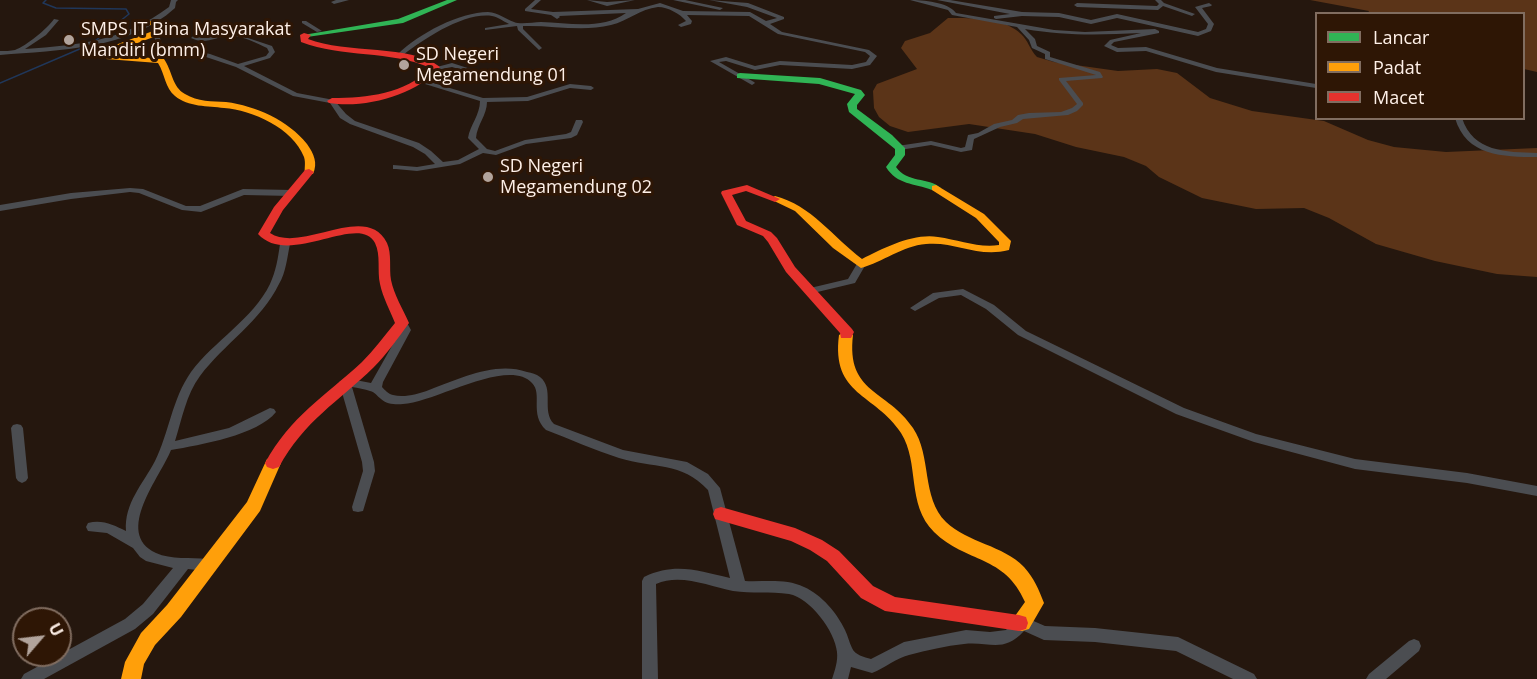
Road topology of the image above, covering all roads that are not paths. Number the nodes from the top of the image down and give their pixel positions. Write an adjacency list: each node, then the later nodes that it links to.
1 (175, 0): 34 (street)
2 (346, 0): 11 (street)
3 (453, 0): 36 (street)
4 (538, 0): 22 (street)
5 (590, 0): 14 (street)
6 (632, 0): 14 (street)
7 (676, 0): 21 (street)
8 (712, 0): 30 (street)
9 (913, 0): 16 (street)
10 (940, 0): 23 (street)
11 (334, 2)
12 (1076, 2): 13 (street); 25 (street)
13 (1160, 2): 24 (street)
14 (600, 3): 19 (street)
15 (1209, 5): 26 (street)
16 (950, 9): 23 (street); 33 (street)
17 (1144, 9): 26 (street)
18 (633, 11): 19 (street); 20 (street); 31 (street)
19 (593, 13): 22 (street)
20 (682, 13): 21 (street); 32 (street)
21 (726, 13): 30 (street)
22 (553, 14): 27 (street)
23 (1022, 14): 25 (street)
24 (1192, 14)
25 (1059, 15): 26 (street)
26 (1127, 18)
27 (561, 19)
28 (56, 20): 39 (street)
29 (304, 22): 36 (street)
30 (767, 23): 46 (street)
31 (516, 24): 35 (street); 38 (street); 41 (street)
32 (681, 25)
33 (1019, 26): 47 (street); 53 (street)
34 (155, 28): 39 (street); 42 (street); 58 (street)
35 (487, 29)
36 (319, 31): 41 (street)
37 (231, 34): 42 (street)
38 (539, 48)
39 (17, 51): 40 (street)
40 (0, 53)
41 (401, 54): 43 (street)
42 (238, 66): 50 (street)
43 (436, 68): 44 (street); 45 (street)
44 (475, 72)
45 (425, 78): 49 (street); 50 (street)
46 (746, 80): 53 (street)
47 (1315, 86)
48 (591, 88): 49 (street)
49 (483, 100): 54 (street)
50 (332, 101): 56 (street)
51 (1459, 120): 55 (street)
52 (579, 122): 54 (street)
53 (900, 148): 61 (street)
54 (482, 151): 56 (street)
55 (1537, 155)
56 (439, 163): 57 (street)
57 (396, 167)
58 (292, 193): 59 (street); 60 (street)
59 (0, 208)
60 (285, 244): 64 (street); 69 (street)
61 (861, 264): 62 (street); 62 (street)
62 (809, 291): 79 (street)
63 (915, 308): 71 (street)
64 (402, 323): 65 (street); 66 (street)
65 (345, 382): 66 (street); 72 (street); 77 (street)
66 (376, 388): 73 (street)
67 (270, 412): 69 (street)
68 (17, 428): 70 (street)
69 (166, 447): 75 (street)
70 (22, 478)
71 (1537, 491)
72 (358, 507)
73 (721, 514): 78 (street); 79 (street)
74 (93, 527): 75 (street)
75 (135, 543): 76 (street)
76 (186, 562): 77 (street); 82 (street)
77 (207, 565): 83 (street)
78 (739, 586): 81 (street); 84 (street)
79 (1022, 623): 81 (street); 86 (street)
80 (1414, 646): 87 (street)
81 (845, 652): 85 (street)
82 (29, 679)
83 (131, 679)
84 (650, 679)
85 (840, 679)
86 (1248, 679)
87 (1374, 679)

